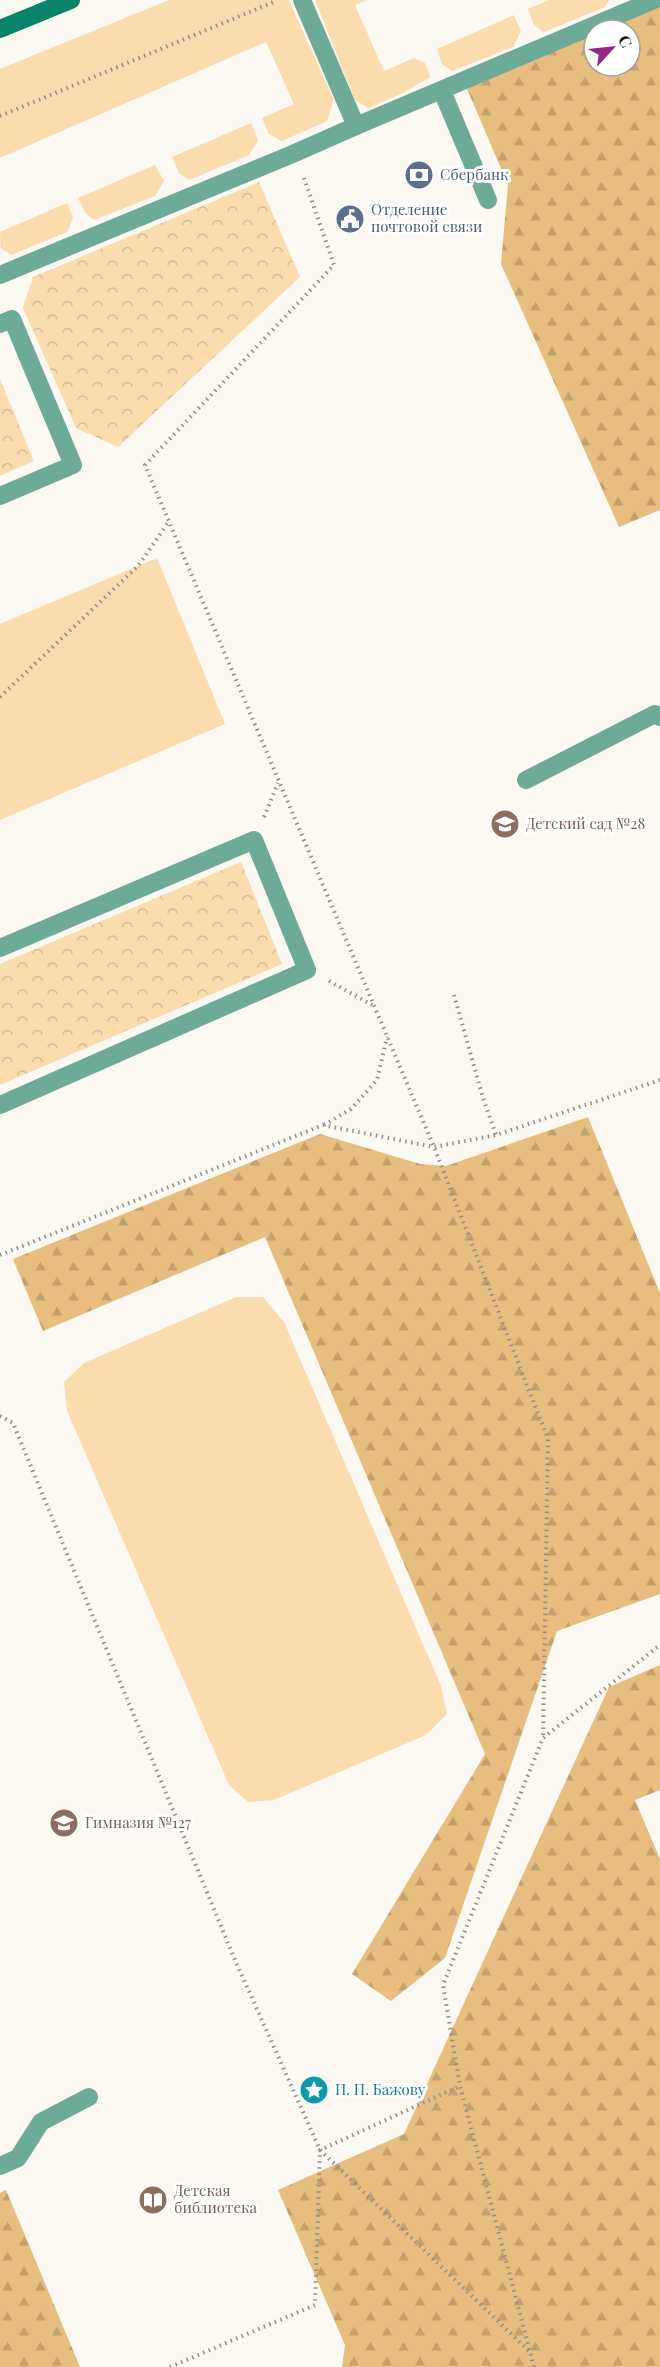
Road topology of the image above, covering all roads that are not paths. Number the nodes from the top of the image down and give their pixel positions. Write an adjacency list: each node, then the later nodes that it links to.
1 (71, 0): 4 (street)
2 (302, 0): 6 (lane)
3 (654, 0): 5 (lane)
4 (0, 29)
5 (442, 91): 6 (lane); 7 (lane)
6 (356, 126): 8 (lane)
7 (488, 200)
8 (0, 275)
9 (0, 324): 10 (lane)
10 (0, 496)
11 (660, 717): 12 (lane)
12 (526, 780)
13 (0, 948): 14 (lane)
14 (0, 1105)
15 (89, 2097): 16 (lane)
16 (0, 2166)

